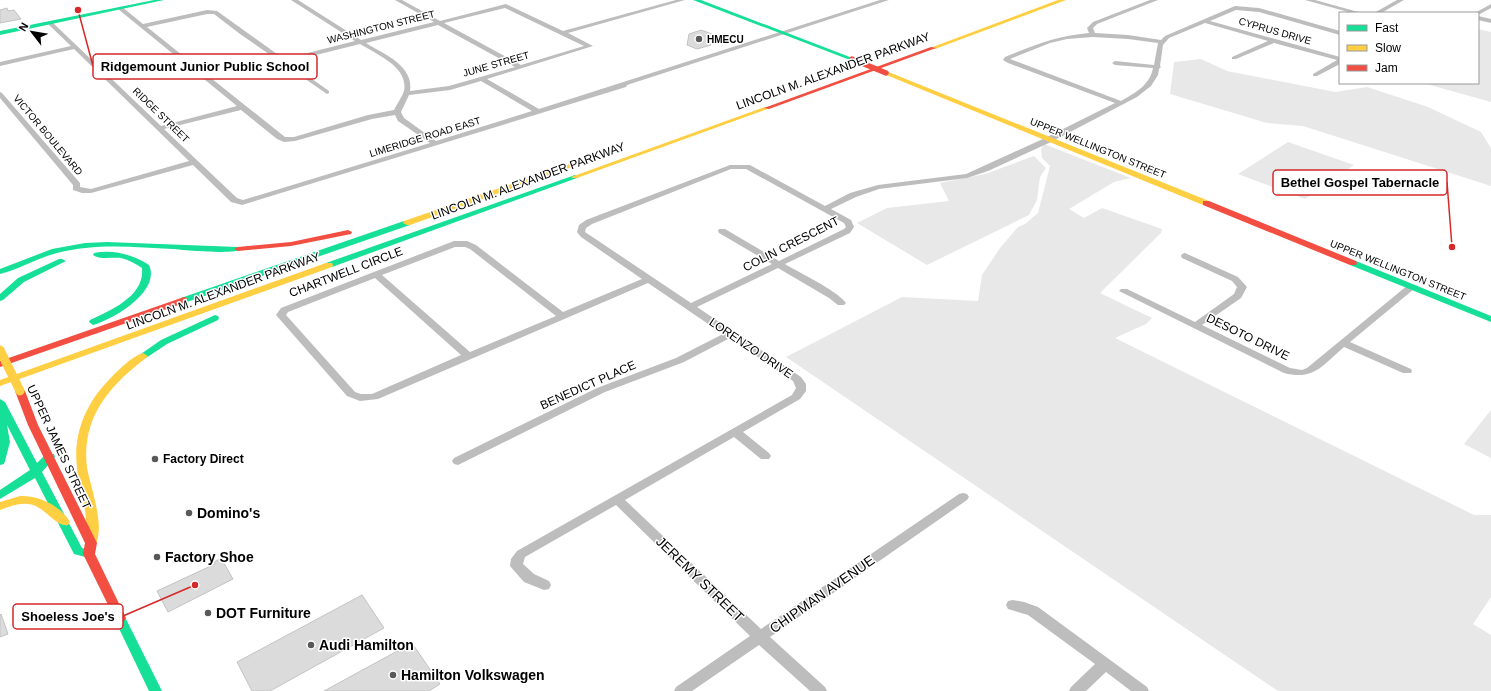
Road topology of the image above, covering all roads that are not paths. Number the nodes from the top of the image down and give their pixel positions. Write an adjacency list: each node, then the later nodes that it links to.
1 (161, 0): 15 (main road)
2 (294, 0): 32 (street)
3 (398, 0): 23 (street)
4 (682, 0): 27 (street)
5 (696, 0): 28 (main road, UPPER WELLINGTON STREET)
6 (882, 0): 28 (street, LIMERIDGE ROAD EAST)
7 (1036, 0): 16 (main road)
8 (1063, 0): 60 (main road, LINCOLN M. ALEXANDER PARKWAY)
9 (1155, 0): 30 (street)
10 (1308, 0): 17 (street)
11 (1400, 0): 18 (street)
12 (1488, 0): 13 (street)
13 (1491, 1)
14 (1491, 6): 19 (street)
15 (120, 8): 24 (main road); 25 (street)
16 (1007, 11)
17 (1355, 12)
18 (1379, 12)
19 (1479, 12)
20 (1479, 18): 22 (street)
21 (1204, 21): 29 (street); 31 (street, CYPRUS DRIVE); 33 (street)
22 (1491, 21)
23 (437, 22): 27 (street, WASHINGTON STREET); 32 (street, WASHINGTON STREET); 42 (street)
24 (50, 23): 26 (main road); 34 (street, RIDGE STREET)
25 (142, 26): 39 (street); 51 (street)
26 (0, 33)
27 (563, 33): 42 (street, JUNE STREET)
28 (784, 33): 53 (street, LIMERIDGE ROAD EAST); 55 (main road, UPPER WELLINGTON STREET, bridge)
29 (1339, 33)
30 (1092, 35): 33 (street); 50 (street)
31 (1273, 41): 35 (street); 37 (street, CYPRUS DRIVE)
32 (361, 42): 39 (street, WASHINGTON STREET); 48 (street)
33 (1162, 42): 43 (street)
34 (75, 47): 41 (street); 54 (street, RIDGE STREET)
35 (1234, 58)
36 (874, 59): 46 (main road, LINCOLN M. ALEXANDER PARKWAY)
37 (1339, 60)
38 (1339, 61): 44 (street)
39 (284, 62): 47 (street)
40 (1115, 63): 43 (street)
41 (0, 64)
42 (520, 67): 45 (street, JUNE STREET)
43 (1158, 67): 50 (street)
44 (1315, 75)
45 (481, 78): 48 (street, JUNE STREET); 53 (street)
46 (808, 83)
47 (327, 92)
48 (406, 93): 52 (street)
49 (0, 94): 57 (street, VICTOR BOULEVARD)
50 (1121, 103): 55 (street)
51 (242, 107): 52 (street); 54 (street)
52 (397, 112): 56 (street)
53 (539, 112): 56 (street, LIMERIDGE ROAD EAST)
54 (160, 128): 57 (street, RIDGE STREET)
55 (1048, 140): 62 (street); 76 (main road, UPPER WELLINGTON STREET)
56 (436, 144): 59 (street, LIMERIDGE ROAD EAST)
57 (194, 162): 59 (street, RIDGE STREET)
58 (579, 163): 61 (main road, LINCOLN M. ALEXANDER PARKWAY)
59 (242, 203)
60 (497, 205): 77 (main road); 93 (main road, LINCOLN M. ALEXANDER PARKWAY)
61 (451, 207): 63 (main road); 91 (main road, LINCOLN M. ALEXANDER PARKWAY)
62 (825, 209): 64 (street, COLIN CRESCENT); 71 (street, COLIN CRESCENT)
63 (368, 226)
64 (582, 227): 75 (street, LORENZO DRIVE)
65 (354, 230): 67 (main road)
66 (722, 231): 71 (street)
67 (83, 247): 72 (main road); 74 (main road)
68 (89, 256): 90 (main road)
69 (1185, 256): 85 (street)
70 (69, 260): 79 (main road)
71 (778, 264): 80 (street); 81 (street, COLIN CRESCENT)
72 (0, 272)
73 (376, 274): 83 (street, CHARTWELL CIRCLE); 89 (street); 89 (street, CHARTWELL CIRCLE)
74 (0, 276)
75 (649, 279): 81 (street, LORENZO DRIVE); 83 (street, CHARTWELL CIRCLE)
76 (1412, 287): 84 (main road, UPPER WELLINGTON STREET); 87 (street, DESOTO DRIVE)
77 (284, 291)
78 (1124, 291): 85 (street, DESOTO DRIVE)
79 (0, 298)
80 (841, 303)
81 (690, 307): 86 (street, LORENZO DRIVE)
82 (226, 314): 107 (main road)
83 (562, 316): 89 (street, CHARTWELL CIRCLE)
84 (1491, 319)
85 (1195, 326): 87 (street, DESOTO DRIVE)
86 (730, 334): 96 (street, LORENZO DRIVE); 100 (street, BENEDICT PLACE)
87 (1343, 343): 92 (street)
88 (0, 350): 98 (main road, UPPER JAMES STREET, bridge)
89 (468, 356)
90 (0, 360)
91 (0, 364)
92 (1407, 371)
93 (0, 384)
94 (0, 402): 101 (main road)
95 (0, 411): 99 (main road)
96 (734, 432): 97 (street); 104 (street, LORENZO DRIVE)
97 (765, 456)
98 (50, 457): 101 (main road); 107 (main road, UPPER JAMES STREET)
99 (0, 461)
100 (458, 461)
101 (36, 473): 102 (main road); 106 (main road)
102 (0, 495)
103 (963, 497): 111 (street, CHIPMAN AVENUE)
104 (617, 499): 109 (street, LORENZO DRIVE); 111 (street, JEREMY STREET)
105 (0, 506): 106 (main road)
106 (64, 522): 108 (main road)
107 (91, 543): 108 (main road)
108 (89, 554): 113 (main road)
109 (544, 585)
110 (1013, 605): 112 (street)
111 (760, 637): 114 (street, CHIPMAN AVENUE); 115 (street, JEREMY STREET)
112 (1105, 664): 116 (street); 117 (street)
113 (156, 691)
114 (681, 691)
115 (820, 691)
116 (1076, 691)
117 (1142, 691)

